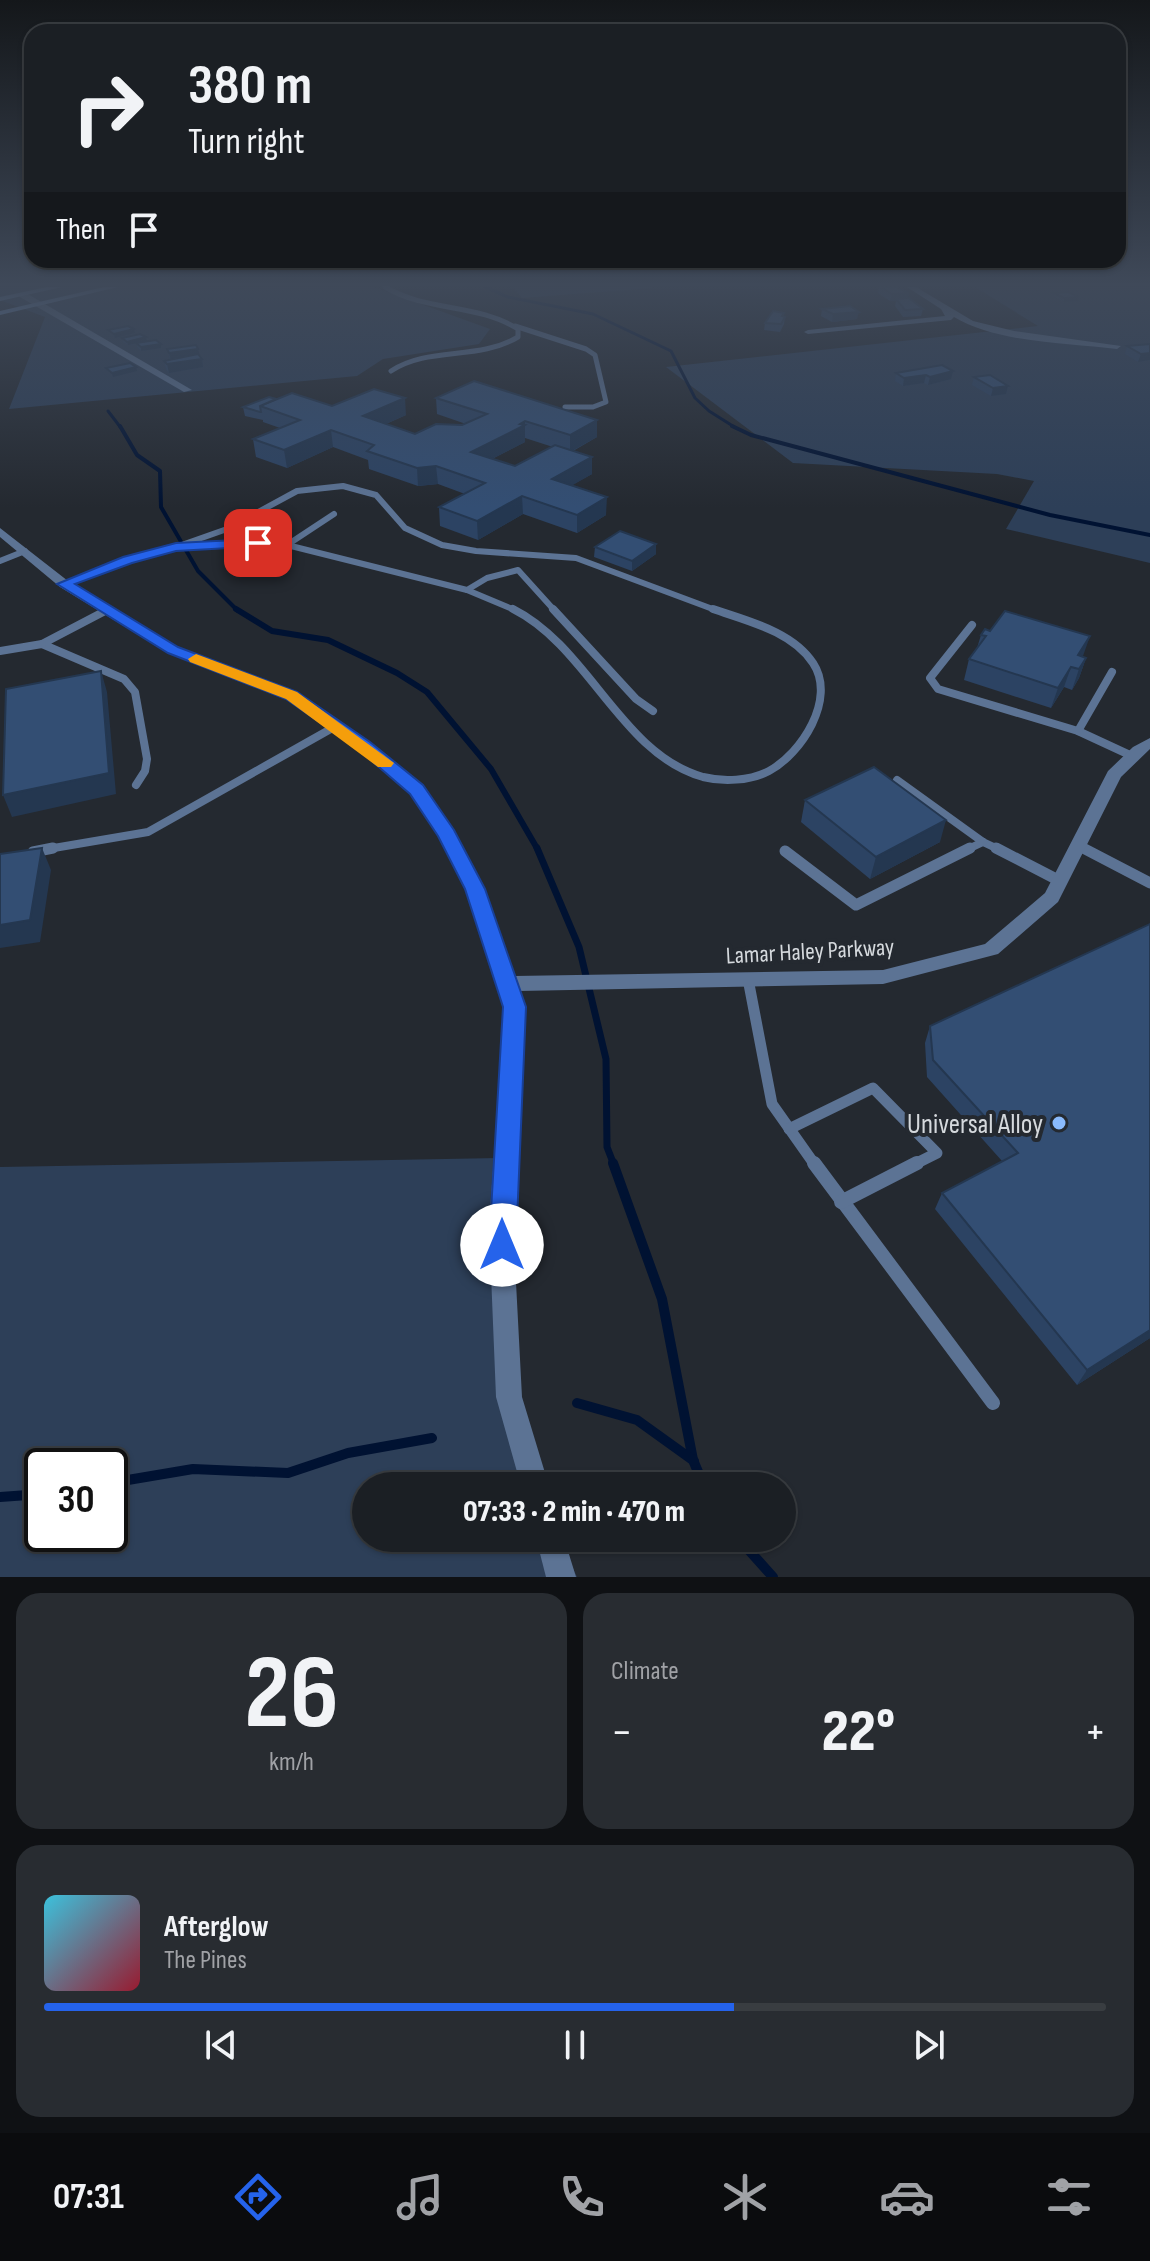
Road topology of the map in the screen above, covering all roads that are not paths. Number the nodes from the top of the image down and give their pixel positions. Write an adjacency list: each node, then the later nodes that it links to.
1 (136, 361): 5 (street)
2 (411, 361): 4 (lane)
3 (599, 361): 6 (lane)
4 (391, 371)
5 (187, 390)
6 (565, 407)
7 (334, 514): 10 (lane)
8 (227, 529): 10 (lane); 11 (lane); 15 (lane)
9 (0, 531): 12 (street)
10 (285, 545): 11 (lane); 15 (lane)
11 (176, 547): 14 (lane)
12 (25, 551): 13 (lane); 14 (street)
13 (0, 561)
14 (64, 584): 16 (street)
15 (467, 590): 21 (lane)
16 (107, 610): 18 (lane); 22 (street)
17 (972, 625): 23 (lane)
18 (42, 644): 19 (lane); 27 (lane)
19 (0, 651)
20 (1112, 672): 23 (lane)
21 (653, 711)
22 (336, 726): 31 (lane); 35 (street)
23 (1078, 731): 25 (lane)
24 (1150, 743): 25 (street, Lamar Haley Parkway)
25 (1132, 756): 29 (street, Lamar Haley Parkway)
26 (897, 780): 28 (lane)
27 (136, 785)
28 (983, 842): 30 (lane); 32 (lane)
29 (1078, 846): 32 (street, Lamar Haley Parkway); 33 (lane)
30 (785, 851)
31 (27, 853)
32 (1060, 881): 34 (street, Lamar Haley Parkway)
33 (1150, 883)
34 (748, 979): 35 (street, Lamar Haley Parkway); 36 (lane)
35 (508, 984): 39 (street)
36 (789, 1129): 37 (lane); 37 (lane)
37 (841, 1202): 38 (lane)
38 (993, 1403)
39 (531, 1472)
40 (554, 1552): 41 (street)
41 (561, 1577)

